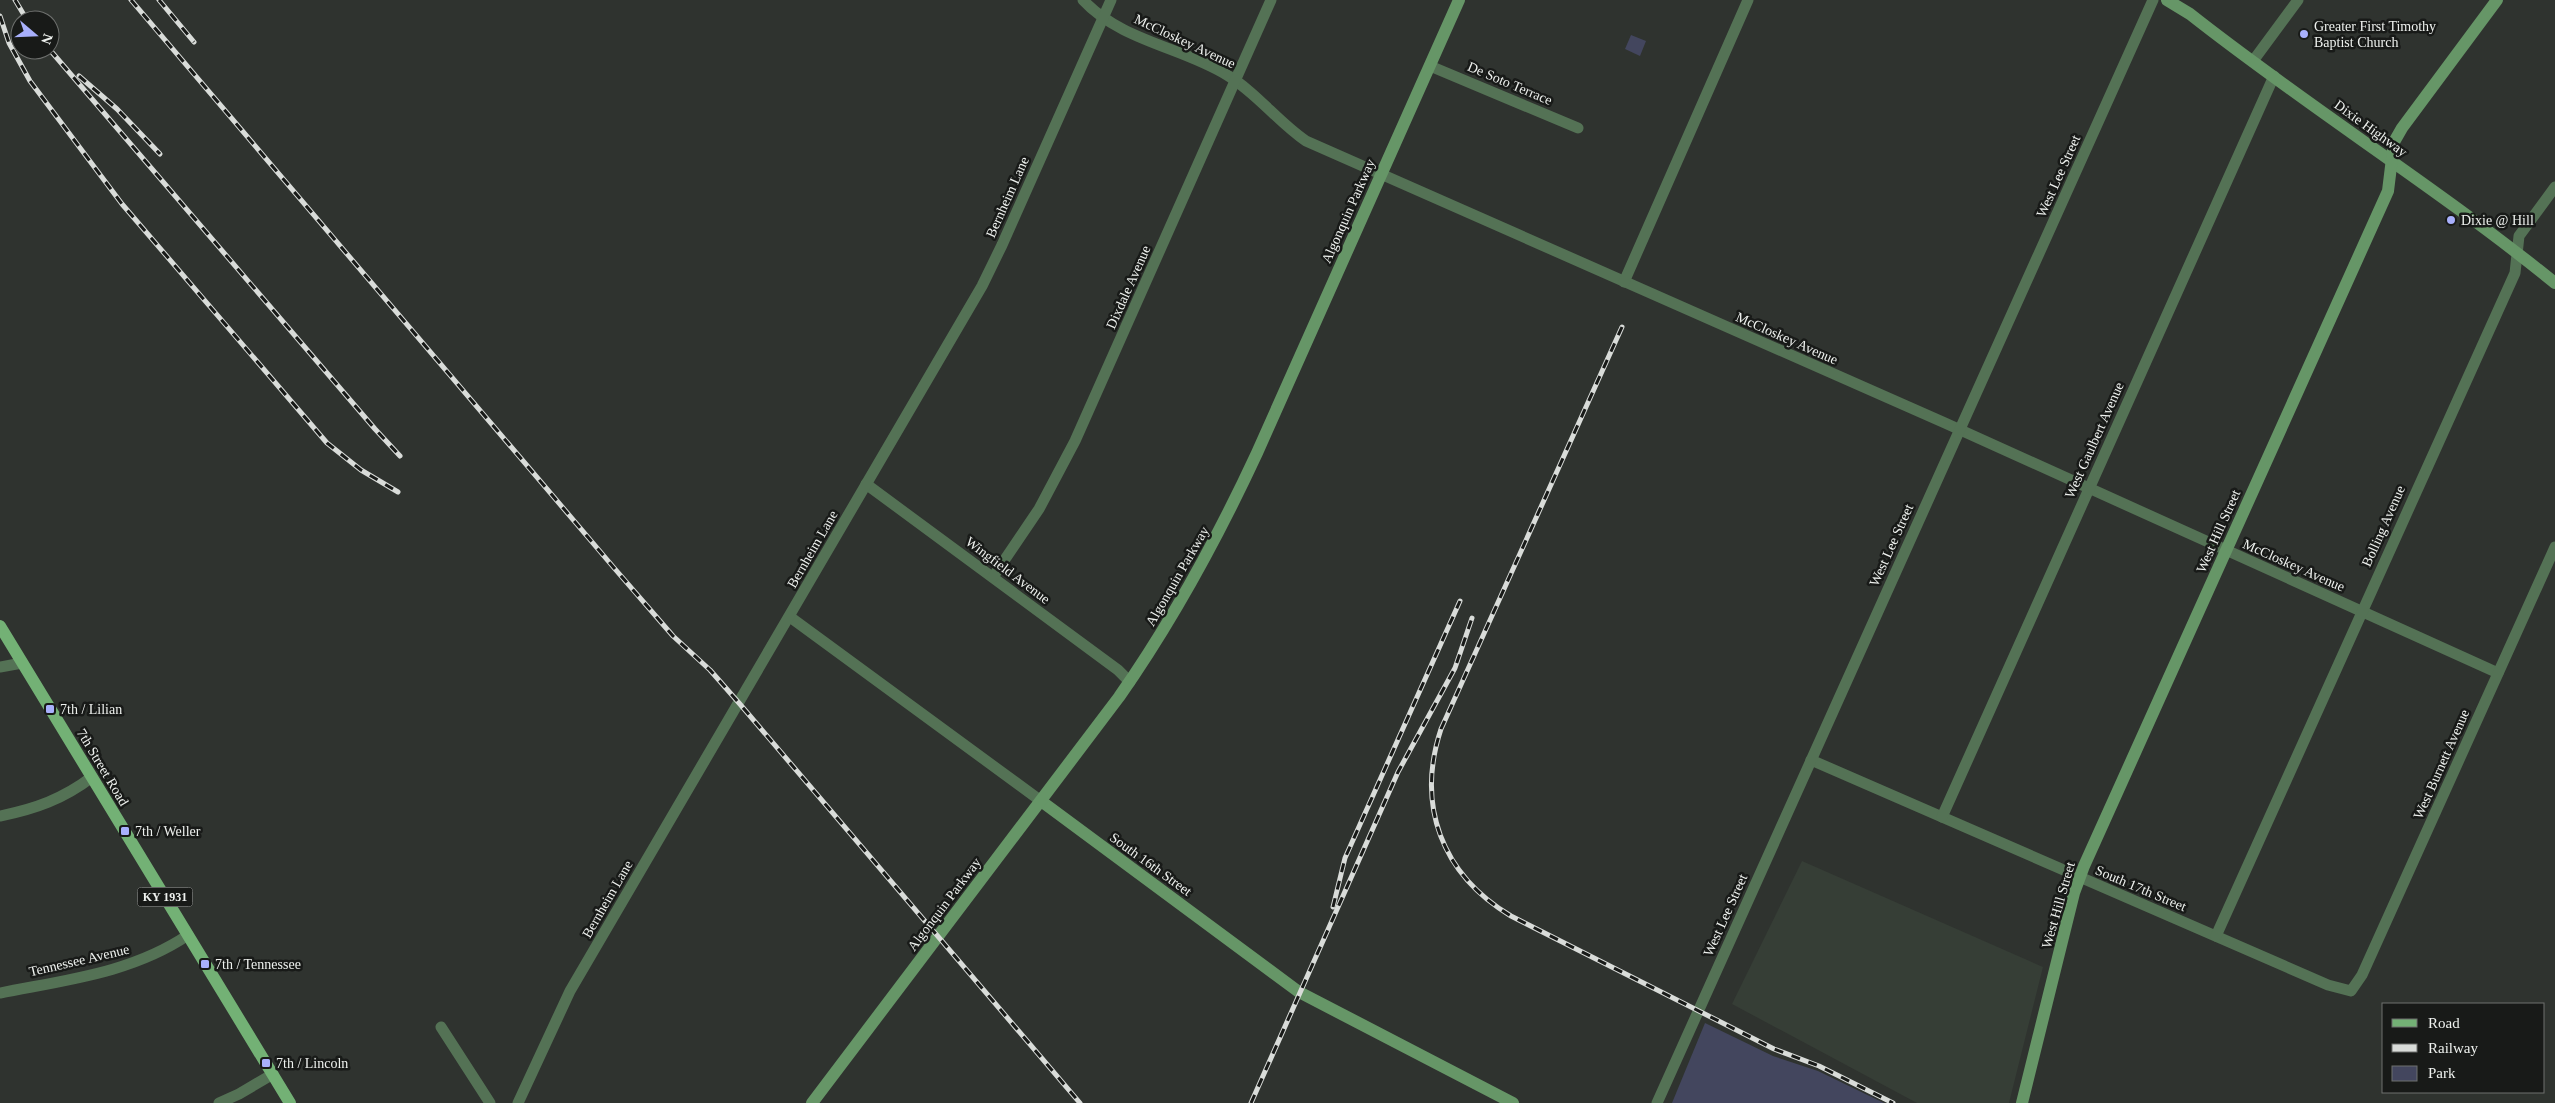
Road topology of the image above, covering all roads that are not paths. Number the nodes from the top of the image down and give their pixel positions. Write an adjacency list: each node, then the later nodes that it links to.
1 (1083, 0): 10 (street, McCloskey Avenue)
2 (1111, 0): 10 (street, Bernheim Lane)
3 (1271, 0): 14 (street, Dixdale Avenue)
4 (1458, 0): 12 (street, Algonquin Parkway)
5 (1748, 0): 20 (street)
6 (2153, 0): 22 (street, West Lee Street)
7 (2167, 0): 11 (street, Dixie Highway)
8 (2298, 0): 11 (street)
9 (2497, 0): 16 (street, West Hill Street)
10 (1103, 17): 14 (street, McCloskey Avenue); 23 (street, Bernheim Lane)
11 (2253, 61): 13 (street, Dixie Highway)
12 (1430, 66): 15 (street, De Soto Terrace); 17 (street, Algonquin Parkway)
13 (2274, 76): 16 (street, Dixie Highway); 24 (street, West Gaulbert Avenue)
14 (1235, 81): 17 (street, McCloskey Avenue); 27 (street, Dixdale Avenue)
15 (1578, 128)
16 (2391, 161): 19 (street, Dixie Highway); 26 (street, West Hill Street)
17 (1381, 174): 20 (street, McCloskey Avenue); 34 (street, Algonquin Parkway)
18 (2555, 187): 19 (street, Bolling Avenue)
19 (2515, 251): 21 (street, Dixie Highway); 28 (street, Bolling Avenue)
20 (1624, 282): 22 (street, McCloskey Avenue)
21 (2555, 284)
22 (1959, 431): 24 (street, McCloskey Avenue); 35 (street, West Lee Street)
23 (866, 484): 27 (street, Wingfield Avenue); 29 (street, Bernheim Lane)
24 (2089, 489): 26 (street, McCloskey Avenue); 39 (street, West Gaulbert Avenue)
25 (2555, 547): 33 (street, West Burnett Avenue)
26 (2225, 550): 28 (street, McCloskey Avenue); 40 (street, West Hill Street)
27 (994, 577): 34 (street, Wingfield Avenue)
28 (2362, 612): 33 (street, McCloskey Avenue); 42 (street, Bolling Avenue)
29 (790, 617): 37 (street, South 16th Street); 50 (street, Bernheim Lane)
30 (0, 626): 31 (main road, 7th Street Road / KY 1931)
31 (22, 663): 32 (street); 36 (main road, 7th Street Road / KY 1931)
32 (0, 667)
33 (2498, 673): 43 (street, West Burnett Avenue)
34 (1130, 682): 37 (street, Algonquin Parkway)
35 (1811, 760): 39 (street, South 17th Street); 53 (street, West Lee Street)
36 (92, 777): 38 (street); 41 (main road, 7th Street Road / KY 1931)
37 (1041, 801): 51 (street, Algonquin Parkway); 52 (street, South 16th Street)
38 (0, 816)
39 (1942, 817): 40 (street, South 17th Street)
40 (2080, 878): 42 (street, South 17th Street); 54 (street, West Hill Street)
41 (188, 935): 44 (street, Tennessee Avenue); 46 (main road, 7th Street Road / KY 1931)
42 (2216, 936): 43 (street, South 17th Street)
43 (2351, 991)
44 (0, 993)
45 (441, 1027): 49 (street)
46 (272, 1074): 47 (street); 48 (main road, 7th Street Road / KY 1931)
47 (218, 1103)
48 (290, 1103)
49 (490, 1103)
50 (518, 1103)
51 (812, 1103)
52 (1513, 1103)
53 (1657, 1103)
54 (2022, 1103)

